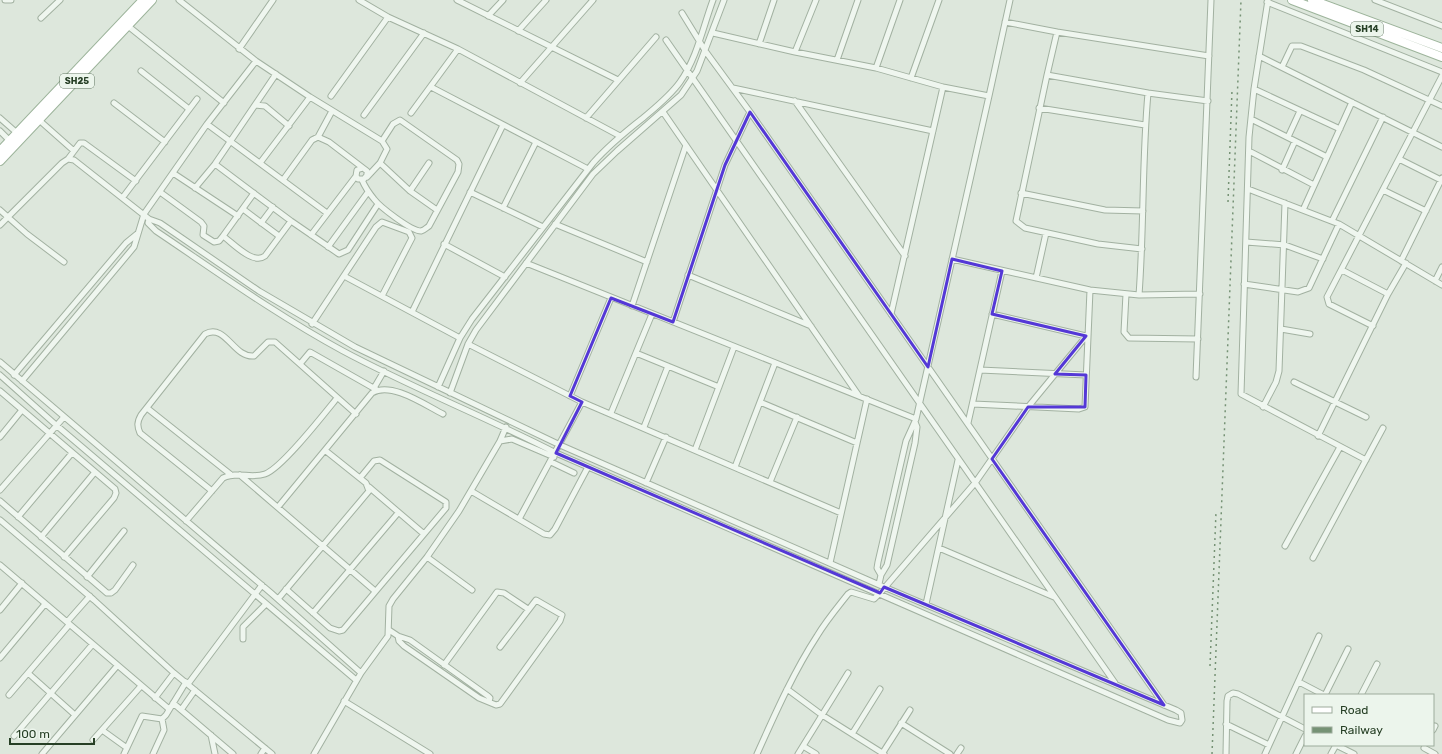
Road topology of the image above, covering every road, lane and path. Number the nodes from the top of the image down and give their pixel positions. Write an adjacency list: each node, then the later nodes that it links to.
1 (5, 0): 2 (street)
2 (11, 0)
3 (60, 0): 29 (street)
4 (143, 0): 69 (main road, SH25)
5 (152, 0): 31 (main road, SH25)
6 (179, 0): 43 (street)
7 (273, 0): 43 (street)
8 (361, 0): 28 (street)
9 (457, 0): 27 (street)
10 (503, 0): 27 (street)
11 (546, 0): 33 (street)
12 (593, 0): 41 (street)
13 (713, 0): 38 (street)
14 (724, 0): 36 (street)
15 (774, 0): 40 (street)
16 (816, 0): 46 (street)
17 (858, 0): 50 (street)
18 (900, 0): 53 (street)
19 (939, 0): 61 (street)
20 (1010, 0): 30 (street)
21 (1211, 0): 47 (street)
22 (1292, 0): 49 (main road, SH14)
23 (1312, 0): 42 (main road, SH14)
24 (1375, 0): 32 (street)
25 (1268, 1): 48 (street); 56 (street)
26 (682, 13): 38 (street)
27 (488, 16): 33 (street)
28 (388, 17): 35 (street); 70 (street)
29 (41, 18)
30 (1006, 22): 34 (street); 71 (street)
31 (128, 26): 69 (main road, SH25); 79 (street)
32 (1442, 26)
33 (518, 31): 41 (street)
34 (1057, 32): 47 (street); 58 (street)
35 (424, 33): 44 (street); 89 (street)
36 (713, 33): 40 (street); 45 (street)
37 (656, 37): 62 (street)
38 (699, 39): 45 (street); 55 (street)
39 (666, 40): 55 (street)
40 (759, 44): 46 (street)
41 (551, 48): 62 (street); 63 (street)
42 (1442, 48)
43 (239, 49): 51 (street)
44 (458, 49): 63 (street); 64 (street)
45 (706, 52): 60 (street); 66 (street)
46 (795, 52): 50 (street)
47 (1209, 56): 76 (street)
48 (1259, 56): 52 (street); 67 (street)
49 (1442, 57)
50 (837, 60): 53 (street)
51 (256, 61): 57 (street); 79 (street)
52 (1282, 67): 74 (street); 77 (street)
53 (876, 68): 61 (street)
54 (141, 71): 83 (street)
55 (687, 71): 60 (street); 104 (street)
56 (1442, 72)
57 (276, 74): 72 (street); 80 (street)
58 (1047, 75): 68 (street); 82 (street)
59 (1442, 76): 74 (street)
60 (693, 78): 86 (street); 110 (street)
61 (911, 78): 65 (street)
62 (618, 80): 92 (street)
63 (520, 83): 92 (street)
64 (431, 87): 88 (street); 96 (street)
65 (943, 87): 71 (street); 101 (street)
66 (733, 88): 75 (street); 87 (street)
67 (1254, 89): 85 (street); 93 (street)
68 (1148, 93): 76 (street); 97 (street)
69 (58, 96): 94 (main road, SH25); 103 (main road, SH25)
70 (331, 96)
71 (989, 96): 182 (street)
72 (310, 97): 84 (street); 98 (street)
73 (196, 99): 83 (street)
74 (1430, 99): 81 (street); 102 (street)
75 (795, 101): 101 (street); 181 (street)
76 (1208, 101): 201 (street)
77 (1352, 102): 90 (street); 99 (street)
78 (114, 103): 111 (street)
79 (224, 103): 95 (street)
80 (255, 105): 98 (street); 108 (street)
81 (1442, 106)
82 (1039, 108): 97 (street); 145 (street)
83 (189, 109): 111 (street)
84 (332, 111): 105 (street); 109 (street)
85 (1300, 111): 99 (street); 106 (street)
86 (663, 112): 114 (street); 166 (street)
87 (750, 112): 110 (street); 209 (street)
88 (411, 113)
89 (364, 115)
90 (1383, 117): 102 (street); 164 (street)
91 (0, 118): 103 (street)
92 (586, 118): 104 (street)
93 (1251, 119): 106 (street); 118 (street)
94 (39, 120): 117 (street); 122 (main road, SH25)
95 (207, 124): 108 (street); 130 (street)
96 (503, 125): 112 (street); 144 (street)
97 (1145, 125): 156 (street)
98 (289, 126): 123 (street)
99 (1340, 129): 119 (street)
100 (0, 131): 107 (street)
101 (933, 131): 181 (street)
102 (1413, 132): 115 (street); 121 (street)
103 (17, 133): 107 (main road, SH25)
104 (620, 136): 128 (street)
105 (318, 137): 127 (street); 134 (street)
106 (1288, 138): 113 (street)
107 (10, 141): 116 (main road, SH25)
108 (230, 141): 123 (street); 126 (street)
109 (382, 141): 124 (street); 154 (street)
110 (736, 141): 138 (street); 249 (street)
111 (165, 142): 135 (street)
112 (536, 142): 128 (street); 151 (street)
113 (1295, 142): 119 (street); 129 (street)
114 (686, 145): 138 (street); 185 (street)
115 (1442, 147)
116 (0, 151)
117 (74, 151): 120 (street); 135 (street)
118 (1248, 152): 129 (street); 139 (street)
119 (1327, 157): 136 (street)
120 (68, 159): 147 (street); 161 (street)
121 (1399, 159): 133 (street); 140 (street)
122 (0, 161)
123 (260, 163): 134 (street)
124 (380, 163): 132 (street); 141 (street)
125 (429, 163): 141 (street)
126 (215, 164): 137 (street); 146 (street)
127 (363, 168): 131 (street); 132 (street)
128 (588, 169): 169 (street)
129 (1282, 170): 136 (street)
130 (173, 173): 137 (street); 142 (street)
131 (356, 176): 132 (street); 157 (street)
132 (364, 178): 143 (street)
133 (1442, 179): 158 (street)
134 (282, 180): 157 (street)
135 (136, 181): 147 (street)
136 (1314, 185): 155 (street)
137 (195, 188): 160 (street)
138 (716, 189): 191 (street); 213 (street)
139 (1248, 189): 148 (street); 176 (street)
140 (1383, 190): 158 (street); 175 (street)
141 (410, 191): 154 (street)
142 (160, 192): 159 (street); 173 (street)
143 (368, 192): 149 (street); 179 (street)
144 (470, 192): 151 (street); 177 (street)
145 (1021, 193): 156 (street); 170 (street)
146 (254, 194): 150 (street); 152 (street)
147 (124, 197): 159 (street)
148 (1285, 203): 155 (street); 178 (street)
149 (378, 204): 154 (street); 179 (street)
150 (273, 208): 163 (street); 165 (street)
151 (504, 208): 169 (street)
152 (243, 209): 160 (street); 165 (street)
153 (0, 210): 161 (street)
154 (437, 210)
155 (1303, 210): 164 (street)
156 (1143, 211): 180 (street)
157 (327, 212): 172 (street)
158 (1426, 212): 186 (street)
159 (144, 214): 162 (street); 171 (street)
160 (238, 216): 173 (street)
161 (8, 217): 168 (street); 184 (street)
162 (149, 219): 212 (street); 229 (street)
163 (291, 221): 172 (street); 174 (street)
164 (1332, 221): 167 (street)
165 (261, 223): 174 (street)
166 (555, 224): 185 (street); 187 (street)
167 (1339, 224): 175 (street); 183 (street)
168 (0, 225)
169 (544, 227): 193 (street)
170 (1046, 233): 180 (street); 194 (street)
171 (137, 234): 230 (street); 235 (street)
172 (311, 235): 179 (street)
173 (223, 236): 174 (street)
174 (279, 236)
175 (1360, 236): 186 (street); 189 (street)
176 (1246, 242): 178 (street); 196 (street)
177 (444, 244): 193 (street); 207 (street)
178 (1285, 245): 183 (street); 198 (street)
179 (328, 247)
180 (1142, 249): 203 (street)
181 (905, 256): 209 (street)
182 (952, 259): 190 (street); 227 (street)
183 (1323, 259): 198 (street)
184 (64, 262)
185 (647, 262): 206 (street)
186 (1403, 262): 195 (street); 202 (street)
187 (526, 263): 205 (street); 220 (street)
188 (1442, 267): 195 (street)
189 (1342, 270): 202 (street); 214 (street)
190 (1002, 271): 194 (street); 210 (street)
191 (688, 275): 211 (street); 213 (street)
192 (344, 276): 204 (street); 204 (street); 212 (street)
193 (505, 277): 218 (street)
194 (1036, 278): 199 (street)
195 (1435, 281): 197 (street)
196 (1244, 284): 198 (street); 252 (street)
197 (1442, 285)
198 (1282, 289): 215 (street)
199 (1090, 290): 200 (street); 217 (street)
200 (1126, 294): 203 (street); 219 (street)
201 (1200, 294): 203 (street); 219 (street)
202 (1388, 294): 214 (street)
203 (1139, 295)
204 (382, 296): 207 (street)
205 (611, 298): 206 (street); 242 (street)
206 (632, 306): 208 (street)
207 (412, 312): 218 (street)
208 (652, 314): 211 (street); 222 (street)
209 (891, 314): 227 (street)
210 (992, 314): 217 (street); 228 (street)
211 (673, 322): 221 (street)
212 (312, 324): 237 (street)
213 (811, 326): 243 (street)
214 (1373, 326): 248 (street)
215 (1281, 329): 216 (street); 252 (street)
216 (1310, 334)
217 (1087, 335): 231 (street); 233 (street)
218 (460, 338): 237 (street)
219 (1198, 339): 234 (street)
220 (468, 344): 241 (street); 242 (street)
221 (734, 346): 224 (street); 238 (street)
222 (636, 353): 226 (street); 255 (street)
223 (0, 362): 230 (street)
224 (775, 363): 243 (street); 247 (street)
225 (300, 364): 239 (street); 244 (street); 253 (street)
226 (668, 366): 238 (street); 265 (street)
227 (928, 368): 249 (street); 262 (street)
228 (980, 370): 231 (street); 250 (street)
229 (384, 371): 239 (street); 264 (street)
230 (14, 374): 235 (street)
231 (1055, 374): 233 (street); 251 (street)
232 (0, 375): 263 (street)
233 (1086, 375): 251 (street)
234 (1196, 377)
235 (22, 381): 258 (street)
236 (1294, 382): 248 (street)
237 (438, 387): 241 (street)
238 (719, 387): 275 (street)
239 (376, 389): 256 (street); 257 (street)
240 (0, 391): 254 (street)
241 (450, 393): 273 (street)
242 (570, 396): 246 (street)
243 (859, 396): 245 (street)
244 (338, 398): 256 (street); 287 (street)
245 (867, 399): 261 (street); 272 (street)
246 (582, 402): 255 (street); 273 (street)
247 (760, 402): 259 (street); 283 (street)
248 (1335, 402): 260 (street); 268 (street)
249 (919, 404): 261 (street); 280 (street)
250 (973, 404): 251 (street); 262 (street)
251 (1028, 407): 279 (street)
252 (1263, 407): 268 (street)
253 (147, 408): 286 (street); 294 (street)
254 (22, 410): 267 (street); 269 (street)
255 (611, 413): 265 (street)
256 (356, 414): 276 (street)
257 (443, 414)
258 (64, 417): 263 (street); 304 (street)
259 (797, 417): 272 (street); 289 (street)
260 (1366, 417)
261 (916, 420): 318 (street); 318 (street)
262 (968, 422): 279 (street)
263 (56, 425): 267 (street); 328 (street)
264 (506, 428): 271 (street); 278 (street)
265 (644, 428): 270 (street)
266 (1383, 428): 281 (street)
267 (49, 434): 277 (street); 293 (street)
268 (1318, 436): 274 (street)
269 (0, 437)
270 (666, 437): 275 (street); 290 (street)
271 (500, 441): 278 (street); 295 (street)
272 (857, 443): 299 (street)
273 (560, 445): 278 (street); 290 (street)
274 (1340, 447): 281 (street); 309 (street)
275 (695, 450): 283 (street)
276 (326, 451): 288 (street); 297 (street)
277 (72, 453): 284 (street); 300 (street)
278 (554, 457): 282 (street); 285 (street); 302 (street)
279 (992, 459): 291 (street); 372 (street)
280 (958, 460): 291 (street); 301 (street)
281 (1366, 460): 313 (street)
282 (588, 467): 302 (street); 321 (street)
283 (735, 467): 289 (street)
284 (95, 472): 307 (street); 311 (street)
285 (574, 472)
286 (230, 474): 287 (street); 294 (street)
287 (239, 474): 297 (street)
288 (360, 478): 292 (street); 306 (street)
289 (770, 482): 299 (street)
290 (646, 483): 314 (street)
291 (975, 483): 301 (street); 331 (street)
292 (369, 487): 298 (street); 308 (street)
293 (0, 490)
294 (212, 491): 304 (street)
295 (471, 491): 302 (street); 312 (street)
296 (0, 501): 300 (street)
297 (278, 507): 308 (street)
298 (398, 513): 306 (street); 317 (street)
299 (841, 513): 314 (street)
300 (18, 517): 307 (street)
301 (946, 518): 310 (street); 323 (street)
302 (519, 519)
303 (0, 520): 330 (street)
304 (186, 521): 322 (street)
305 (124, 530): 319 (street)
306 (424, 534): 326 (street)
307 (41, 537): 311 (street)
308 (323, 546): 317 (street); 324 (street)
309 (1285, 546)
310 (939, 548): 331 (street); 335 (street)
311 (64, 557): 319 (street)
312 (426, 557): 325 (street); 340 (street)
313 (1313, 558)
314 (830, 563): 323 (street)
315 (0, 565): 320 (street)
316 (133, 565): 319 (street)
317 (350, 569): 326 (street); 338 (street)
318 (881, 575): 323 (street)
319 (87, 577)
320 (22, 583): 333 (street); 337 (street)
321 (855, 583): 327 (street); 329 (street)
322 (262, 585): 328 (street); 332 (street)
323 (882, 585): 329 (street); 335 (street)
324 (286, 589): 332 (street); 338 (street)
325 (472, 590)
326 (375, 592): 338 (street)
327 (851, 592): 329 (street); 362 (street)
328 (255, 594): 334 (street); 357 (street)
329 (880, 594): 372 (street)
330 (90, 596): 339 (street); 352 (street)
331 (1055, 598): 358 (street)
332 (278, 599): 353 (street)
333 (45, 604): 339 (street); 347 (street)
334 (266, 604): 343 (street); 355 (street)
335 (926, 604): 358 (street)
336 (528, 609): 345 (street); 349 (street); 370 (street)
337 (0, 610)
338 (313, 613)
339 (68, 624): 344 (street); 351 (street)
340 (389, 630): 341 (street); 353 (street)
341 (398, 636): 349 (street); 370 (street)
342 (1319, 636): 356 (street)
343 (243, 639)
344 (92, 644): 350 (street); 363 (street)
345 (500, 647)
346 (1348, 649): 365 (street)
347 (0, 658)
348 (1377, 664): 366 (street)
349 (444, 665): 370 (street)
350 (117, 666): 359 (street); 376 (street)
351 (28, 673): 363 (street); 367 (street)
352 (174, 673): 357 (street); 368 (street)
353 (361, 673): 355 (street)
354 (848, 673): 377 (street)
355 (356, 680): 369 (street)
356 (1299, 682): 364 (street); 378 (street)
357 (187, 683): 361 (street); 371 (street)
358 (1115, 684): 372 (street)
359 (141, 686): 368 (street); 383 (street)
360 (880, 689): 384 (street)
361 (195, 690): 374 (street); 394 (street)
362 (787, 690): 377 (street); 405 (street)
363 (50, 694): 376 (street); 386 (street)
364 (1323, 694)
365 (1326, 694)
366 (1362, 694)
367 (9, 696)
368 (155, 698): 373 (street)
369 (344, 701): 403 (street); 404 (street)
370 (489, 702)
371 (173, 703): 373 (street); 374 (street)
372 (1164, 705)
373 (169, 709): 379 (street)
374 (181, 710): 385 (street)
375 (910, 710): 380 (street)
376 (74, 715): 396 (street)
377 (822, 715): 384 (street); 389 (street)
378 (1283, 717): 381 (street); 382 (street); 390 (street)
379 (162, 719): 393 (street); 398 (street)
380 (901, 723): 408 (street); 409 (street)
381 (1226, 724): 390 (street); 411 (street)
382 (1304, 728)
383 (102, 730): 388 (street); 393 (street)
384 (852, 734): 408 (street)
385 (211, 735): 399 (street); 400 (street)
386 (14, 736)
387 (1304, 738): 413 (street)
388 (93, 740)
389 (803, 746): 406 (street); 407 (street)
390 (1269, 746): 412 (street)
391 (1338, 746): 414 (street)
392 (1425, 746): 415 (street); 416 (street)
393 (127, 748): 397 (street)
394 (264, 748): 401 (street); 402 (street)
395 (961, 748): 410 (street)
396 (42, 754)
397 (124, 754)
398 (153, 754)
399 (215, 754)
400 (233, 754)
401 (261, 754)
402 (272, 754)
403 (314, 754)
404 (430, 754)
405 (757, 754)
406 (798, 754)
407 (816, 754)
408 (883, 754)
409 (950, 754)
410 (957, 754)
411 (1226, 754)
412 (1265, 754)
413 (1296, 754)
414 (1354, 754)
415 (1421, 754)
416 (1435, 754)

